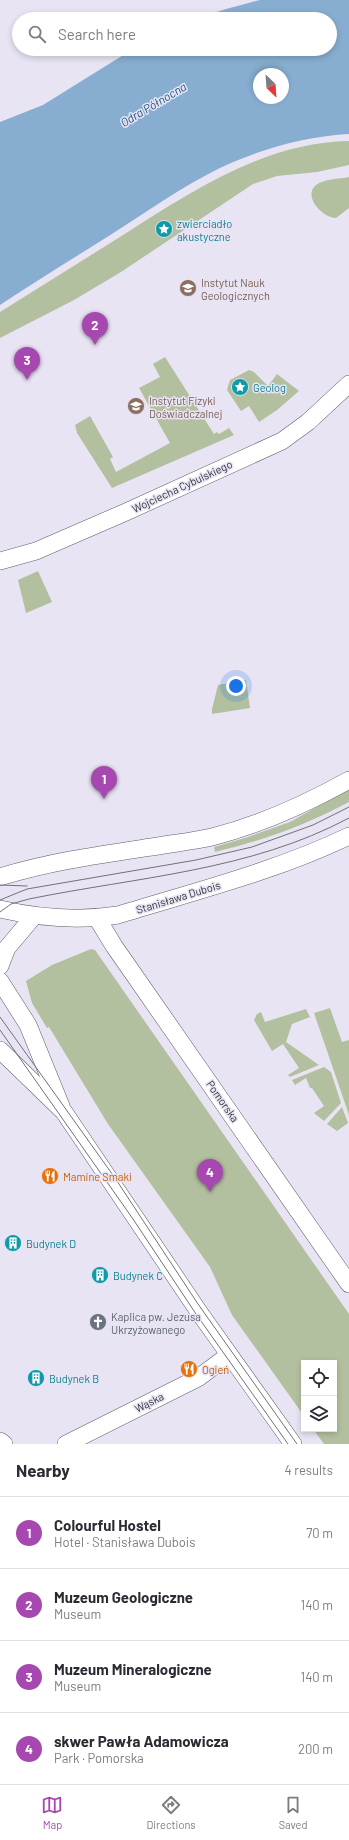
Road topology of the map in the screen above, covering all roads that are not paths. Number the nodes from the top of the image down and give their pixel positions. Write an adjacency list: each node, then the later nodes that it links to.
1 (349, 384): 2 (street, Wojciecha Cybulskiego)
2 (0, 561)
3 (349, 780): 6 (street)
4 (349, 836): 10 (street, Stanisława Dubois)
5 (0, 865): 6 (street)
6 (29, 868): 7 (street)
7 (0, 877)
8 (0, 909): 9 (street, Stanisława Dubois)
9 (34, 916): 10 (street, Stanisława Dubois); 11 (street)
10 (97, 918): 15 (street, Pomorska)
11 (0, 966)
12 (0, 981): 14 (street)
13 (0, 1050): 14 (street)
14 (64, 1112): 16 (street)
15 (348, 1280)
16 (229, 1355): 19 (street, Wąska); 20 (street)
17 (0, 1441): 18 (street)
18 (4, 1444)
19 (66, 1444)
20 (293, 1444)

